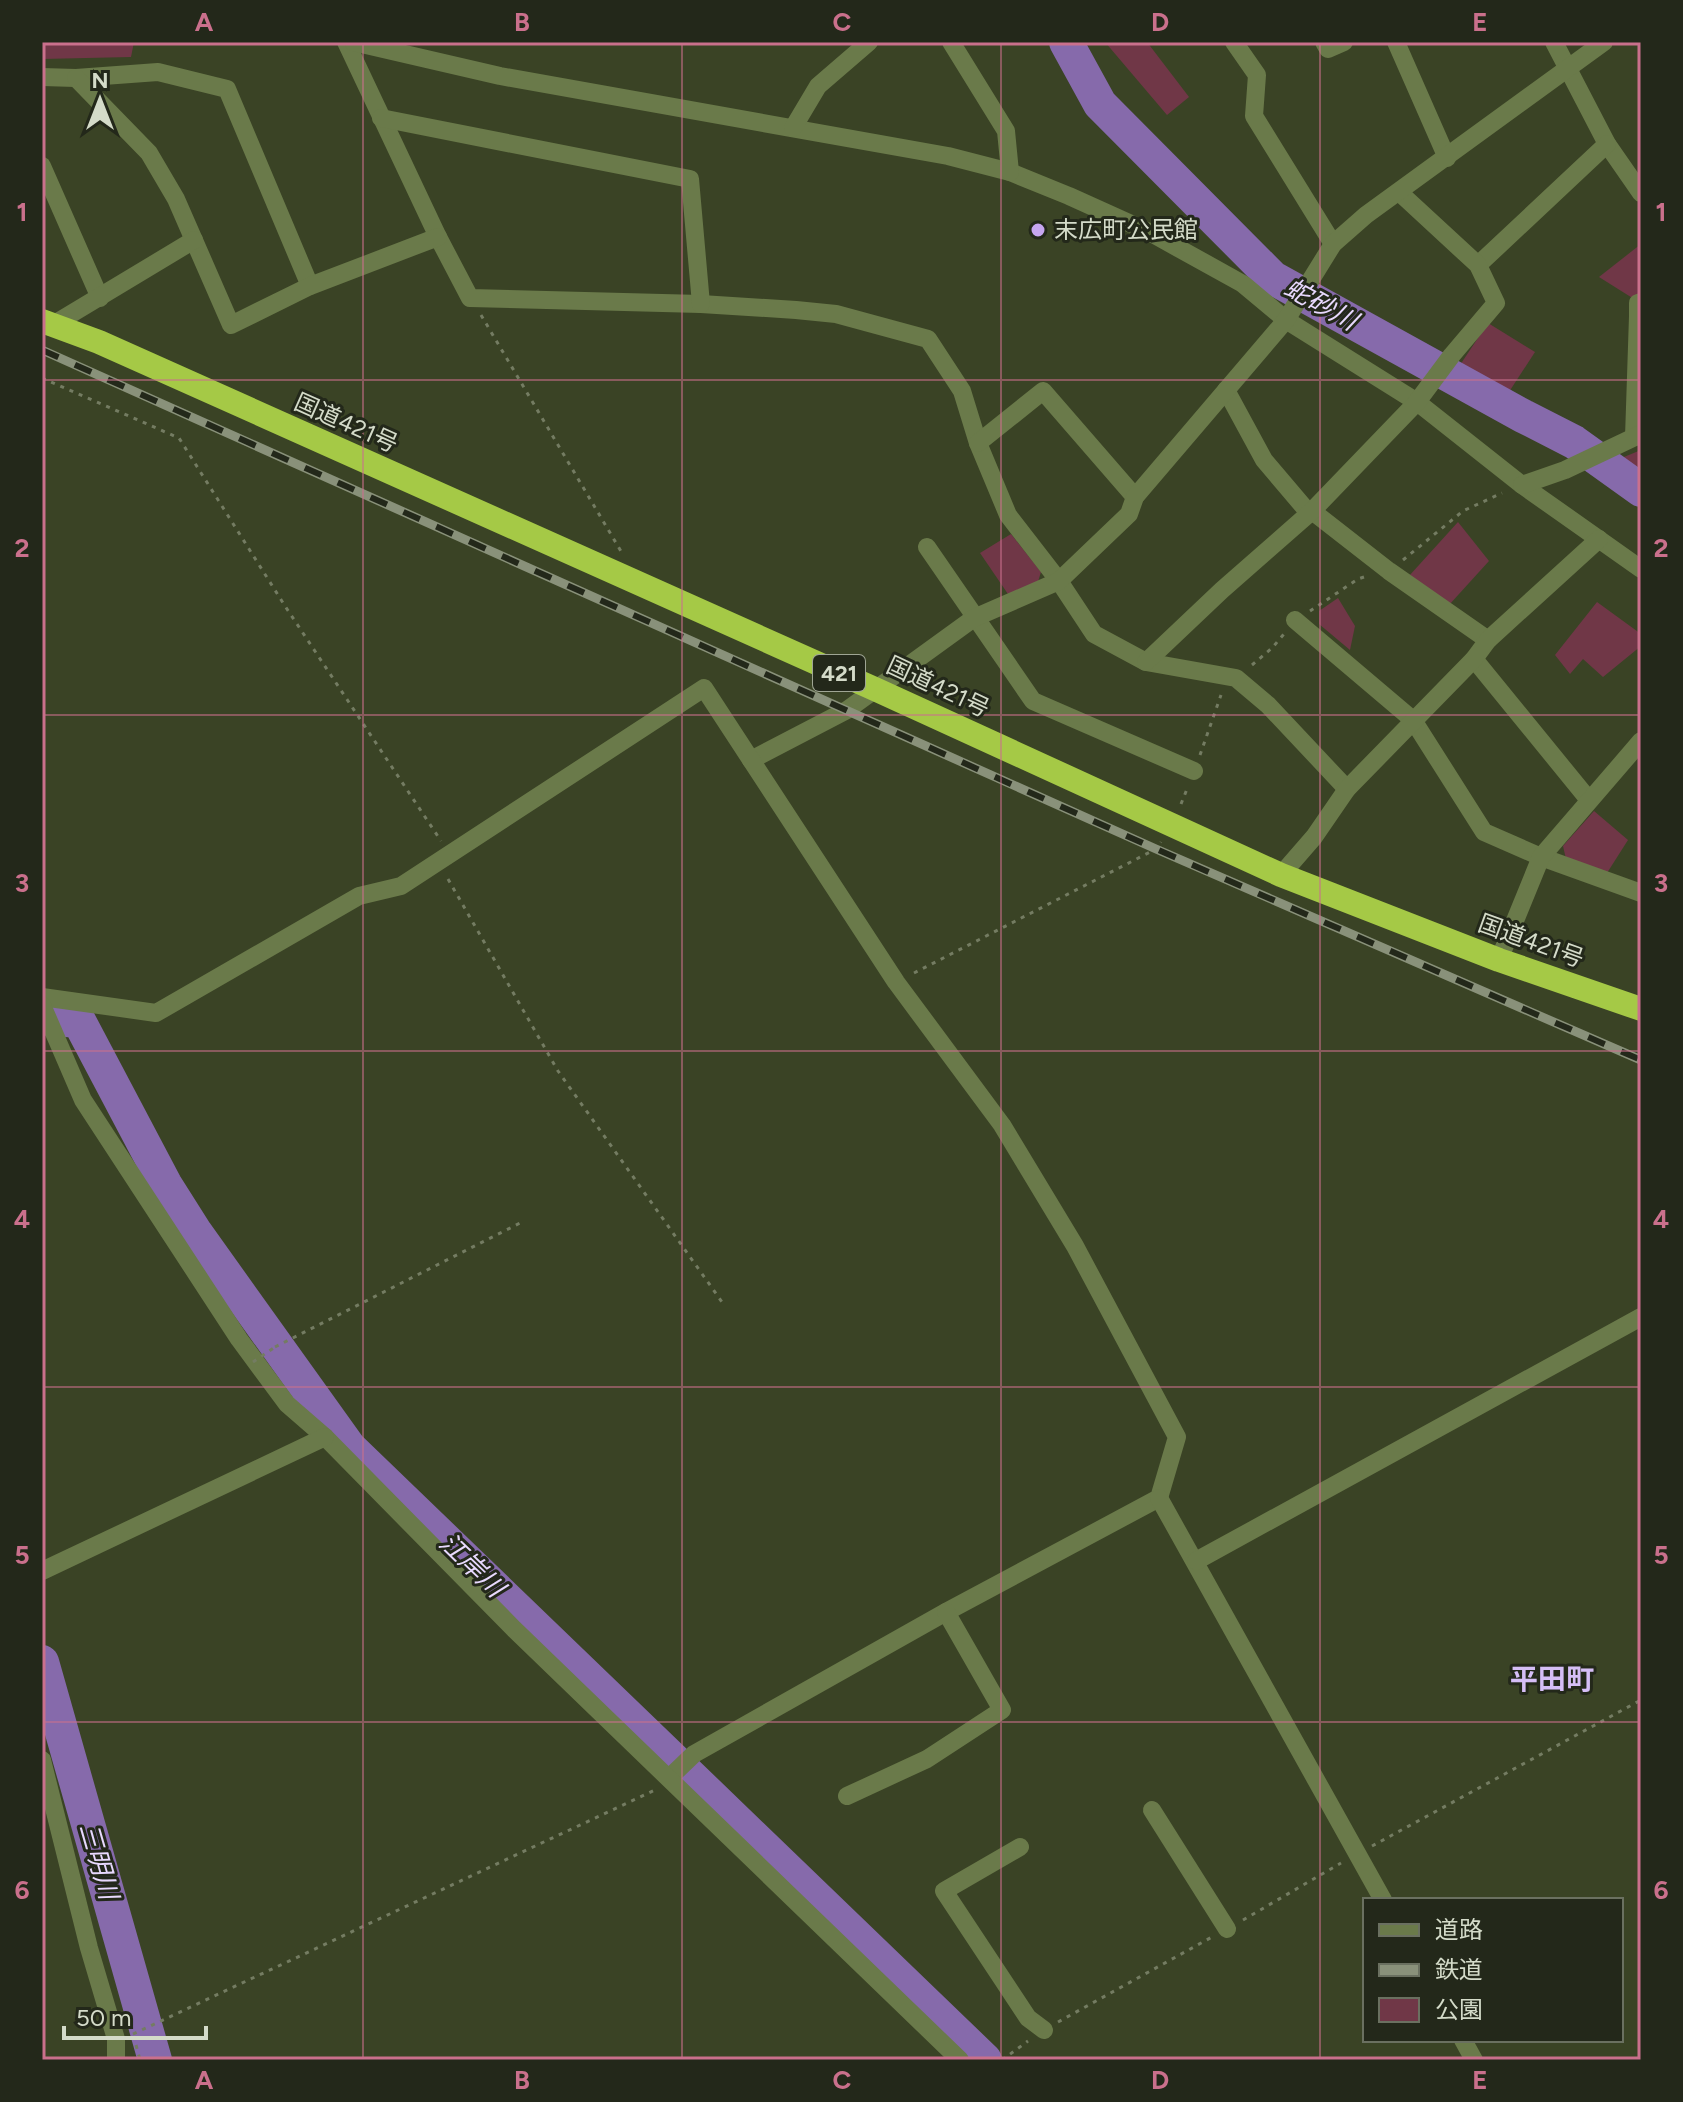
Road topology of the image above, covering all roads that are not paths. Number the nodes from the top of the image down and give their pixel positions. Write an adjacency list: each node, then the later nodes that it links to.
1 (346, 42): 14 (street)
2 (353, 42): 15 (street)
3 (869, 42): 15 (street)
4 (951, 42): 19 (street)
5 (1234, 42): 26 (street)
6 (1324, 42): 7 (street)
7 (1344, 42)
8 (1396, 42): 17 (street)
9 (1554, 42): 11 (street)
10 (1604, 42): 11 (street)
11 (1568, 70): 16 (street); 17 (street)
12 (42, 77): 13 (street)
13 (76, 78): 25 (street); 28 (street)
14 (381, 118): 24 (street); 31 (street)
15 (793, 128): 19 (street)
16 (1607, 144): 20 (street); 27 (street)
17 (1447, 158): 21 (street)
18 (42, 166): 22 (street)
19 (1010, 172): 32 (street)
20 (1640, 187)
21 (1400, 193): 26 (street); 27 (street)
22 (62, 211): 23 (street); 29 (street)
23 (42, 217)
24 (438, 237): 28 (street); 31 (street)
25 (194, 240): 28 (street); 29 (street)
26 (1333, 244): 32 (street)
27 (1478, 265): 35 (street)
28 (310, 286)
29 (100, 298): 33 (street)
30 (1641, 302): 36 (street)
31 (701, 304): 37 (street)
32 (1286, 320): 34 (street); 35 (street)
33 (46, 324): 50 (highway, 国道421号 / 421)
34 (1226, 390): 39 (street); 40 (street)
35 (1417, 402): 38 (street); 40 (street)
36 (1638, 436): 38 (street)
37 (978, 443): 39 (street); 44 (street)
38 (1522, 485): 41 (street)
39 (1135, 497): 44 (street)
40 (1311, 512): 47 (street); 49 (street)
41 (1599, 539): 43 (street); 47 (street)
42 (927, 547): 45 (street)
43 (1641, 569)
44 (1059, 581): 45 (street); 49 (street)
45 (974, 618): 50 (street); 54 (street)
46 (1295, 620): 51 (street)
47 (1488, 640): 48 (street)
48 (1474, 659): 51 (street); 56 (street)
49 (1146, 662): 55 (street)
50 (877, 690): 53 (street); 58 (highway, 国道421号 / 421)
51 (1413, 720): 55 (street); 57 (street)
52 (1641, 741): 56 (street)
53 (751, 760): 61 (street); 66 (street)
54 (1194, 771)
55 (1347, 789): 58 (street)
56 (1589, 800): 57 (street)
57 (1541, 857): 59 (street); 60 (street)
58 (1281, 875): 60 (highway, 国道421号 / 421)
59 (1641, 893)
60 (1499, 960): 63 (highway, 国道421号 / 421)
61 (42, 997)
62 (42, 1005): 65 (street)
63 (1641, 1009)
64 (1641, 1317): 67 (street)
65 (325, 1437): 68 (street); 71 (street)
66 (1159, 1498): 67 (street); 69 (street)
67 (1196, 1561): 75 (street)
68 (42, 1571)
69 (946, 1612): 71 (street); 72 (street)
70 (42, 1760): 79 (street)
71 (678, 1770): 80 (street)
72 (847, 1796)
73 (1152, 1810): 76 (street)
74 (1020, 1847): 77 (street)
75 (1382, 1898)
76 (1227, 1929)
77 (1044, 2030)
78 (1464, 2042): 81 (street)
79 (116, 2060)
80 (960, 2060)
81 (1474, 2060)

